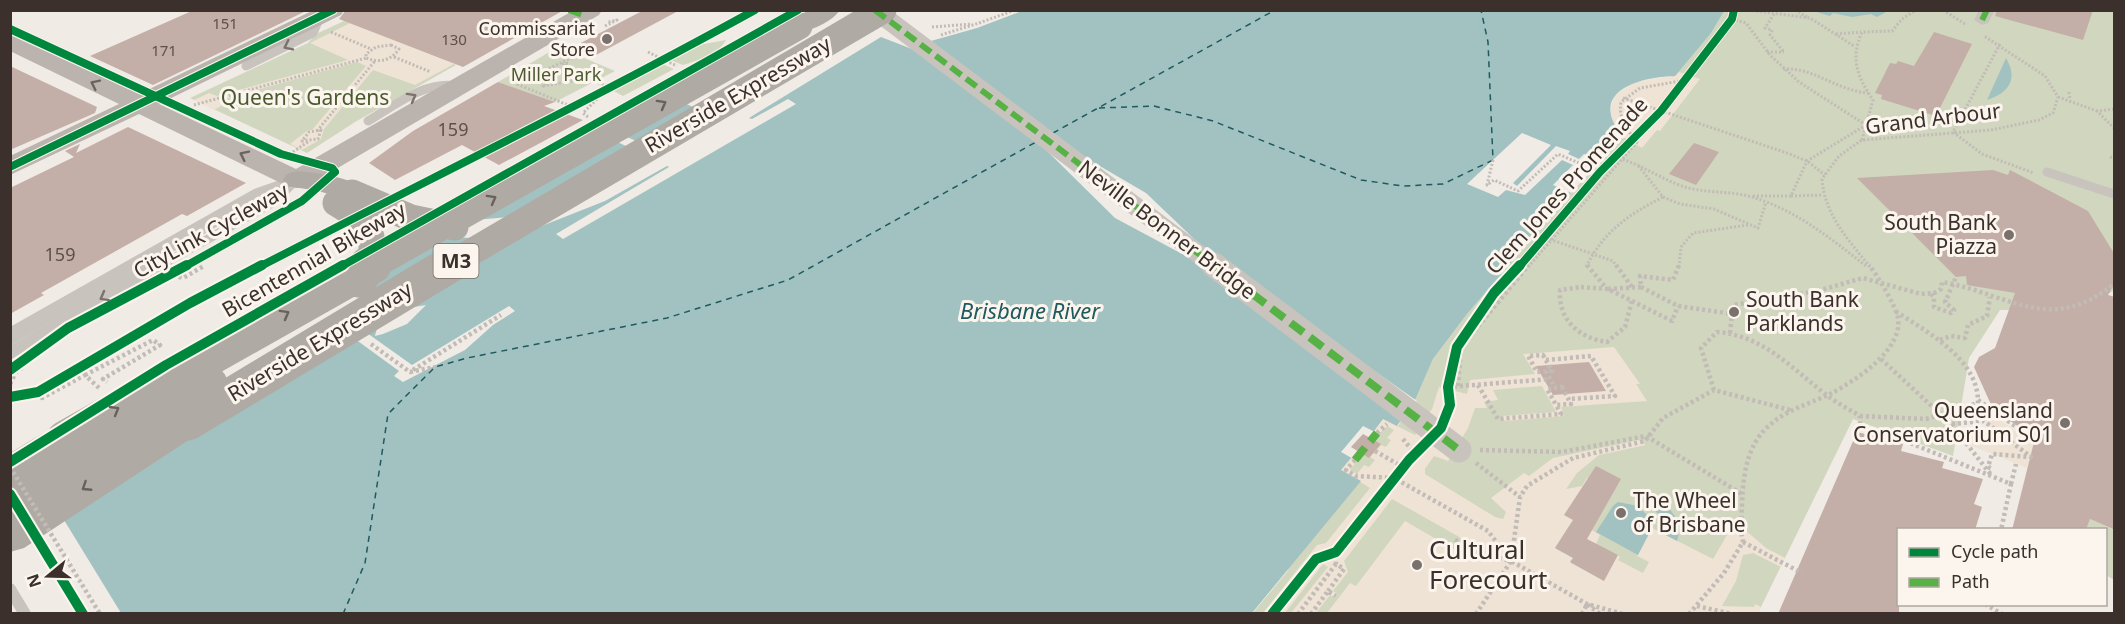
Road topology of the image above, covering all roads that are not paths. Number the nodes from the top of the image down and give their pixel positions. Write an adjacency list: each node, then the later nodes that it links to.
1 (828, 10): 7 (highway, Riverside Expressway / M3)
2 (859, 10): 13 (highway, M3, bridge)
3 (875, 10): 22 (street, Neville Bonner Bridge, bridge)
4 (883, 10): 13 (highway, Riverside Expressway / M3, bridge)
5 (910, 10): 13 (highway, M3)
6 (581, 12): 11 (street)
7 (811, 18): 23 (highway, Riverside Expressway / M3, one-way to 7, bridge)
8 (327, 19): 10 (lane, one-way to 10); 12 (street)
9 (10, 42): 12 (street, one-way to 9)
10 (246, 66)
11 (447, 80): 14 (lane, one-way to 11); 15 (street)
12 (148, 100): 15 (street, one-way to 12); 16 (street)
13 (728, 110): 19 (highway, bridge); 25 (highway, Riverside Expressway / M3, one-way to 25, bridge)
14 (368, 121)
15 (295, 166): 19 (highway); 20 (street); 21 (lane, one-way to 21)
16 (10, 167)
17 (2047, 172): 18 (lane)
18 (2115, 194)
19 (344, 198): 24 (highway, bridge)
20 (10, 338)
21 (10, 353)
22 (1459, 450)
23 (15, 464)
24 (10, 503)
25 (10, 536)
26 (11, 590): 27 (lane)
27 (25, 614)

